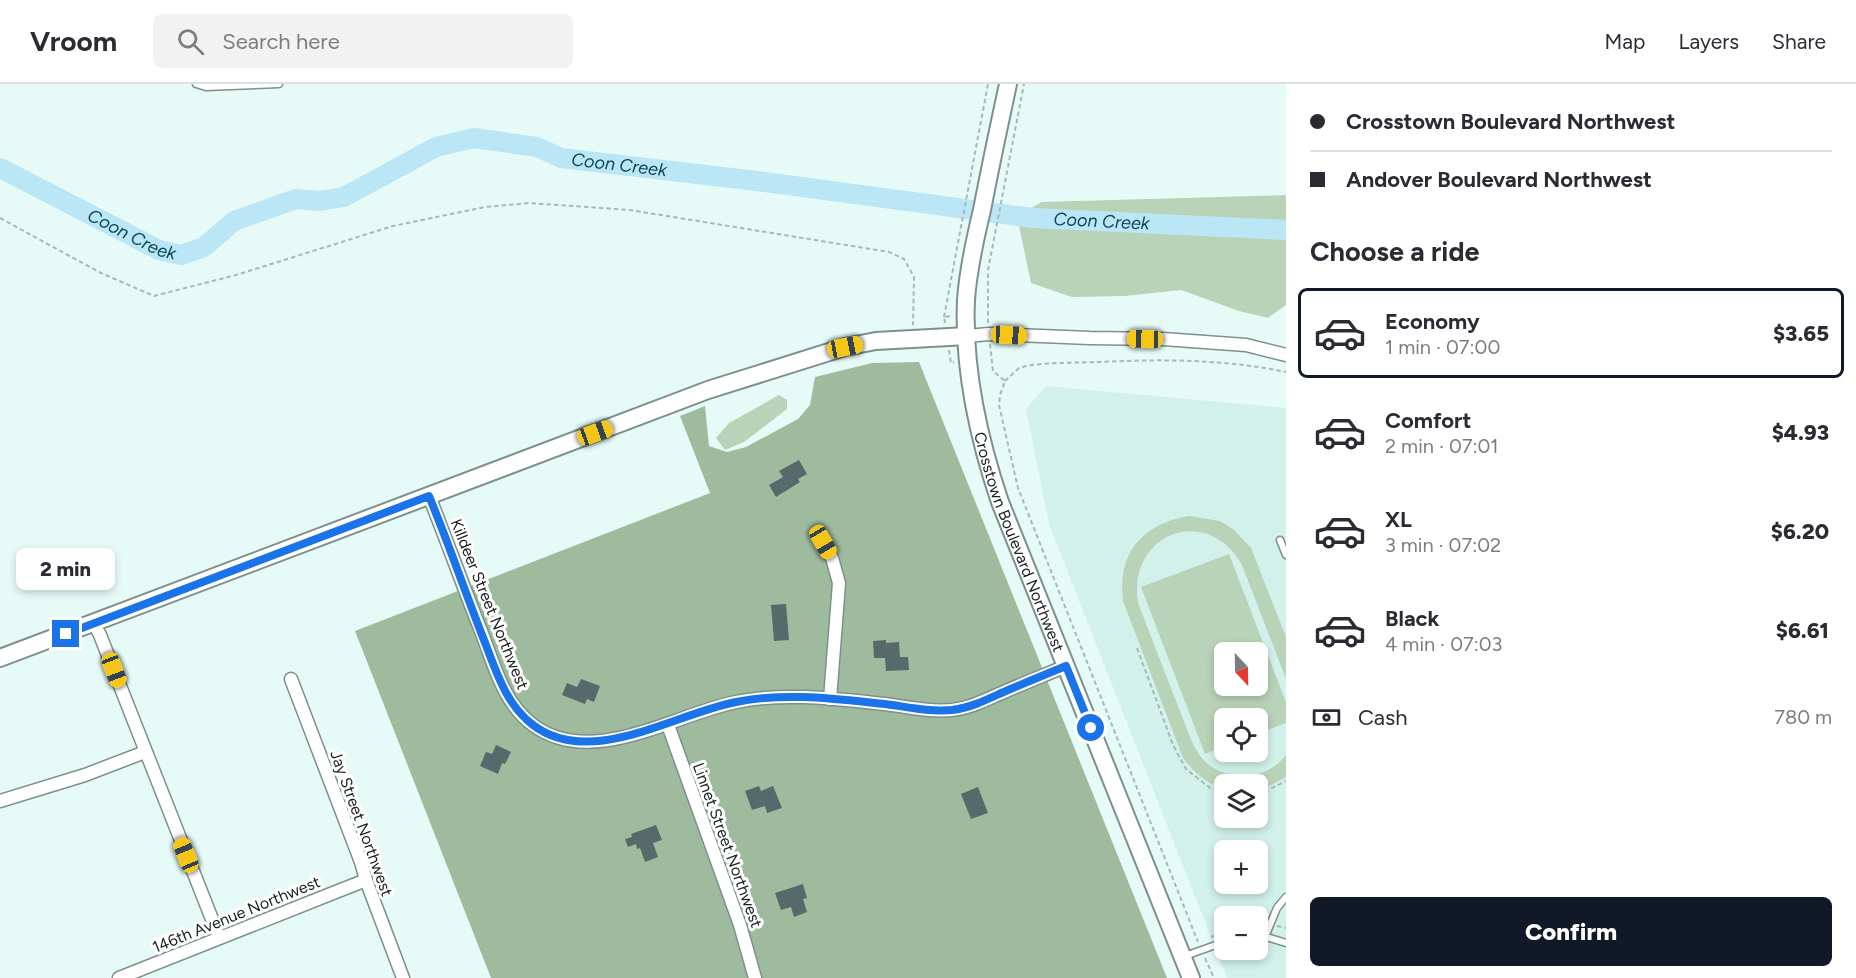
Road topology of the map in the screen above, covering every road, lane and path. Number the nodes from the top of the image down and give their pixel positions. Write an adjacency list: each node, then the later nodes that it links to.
1 (196, 84): 2 (lane)
2 (279, 84)
3 (988, 84): 6 (path)
4 (1008, 84): 6 (street, Crosstown Boulevard Northwest)
5 (1024, 84): 6 (path)
6 (986, 188): 8 (street, Crosstown Boulevard Northwest); 8 (path); 8 (path)
7 (0, 218): 12 (path)
8 (976, 238): 9 (path); 10 (path); 11 (street, Crosstown Boulevard Northwest)
9 (988, 312)
10 (944, 317)
11 (967, 336): 12 (street); 13 (street); 24 (street, Crosstown Boulevard Northwest)
12 (912, 339): 17 (street)
13 (1286, 355)
14 (1286, 372): 16 (path)
15 (1001, 377): 16 (path)
16 (1005, 381): 38 (path)
17 (429, 496): 21 (street); 27 (street, Killdeer Street Northwest)
18 (1280, 540): 20 (lane)
19 (823, 542): 26 (street)
20 (1286, 555)
21 (94, 624): 23 (street); 28 (street)
22 (1137, 648): 30 (path)
23 (0, 658)
24 (1066, 666): 26 (street); 41 (street, Crosstown Boulevard Northwest)
25 (291, 679): 33 (street, Jay Street Northwest)
26 (830, 699): 27 (street)
27 (668, 725): 45 (street, Linnet Street Northwest)
28 (145, 752): 32 (street); 36 (street)
29 (1286, 782): 31 (path)
30 (1214, 789)
31 (1268, 790)
32 (0, 801)
33 (366, 880): 36 (street, 146th Avenue Northwest); 44 (street, Jay Street Northwest)
34 (1286, 897): 35 (lane)
35 (1268, 930)
36 (219, 937): 43 (street, 146th Avenue Northwest)
37 (1268, 938): 39 (lane)
38 (1197, 940)
39 (1286, 944)
40 (1214, 946): 41 (lane)
41 (1183, 957): 46 (street, Crosstown Boulevard Northwest)
42 (1204, 958): 47 (path)
43 (119, 978)
44 (403, 978)
45 (754, 978)
46 (1191, 978)
47 (1214, 978)

